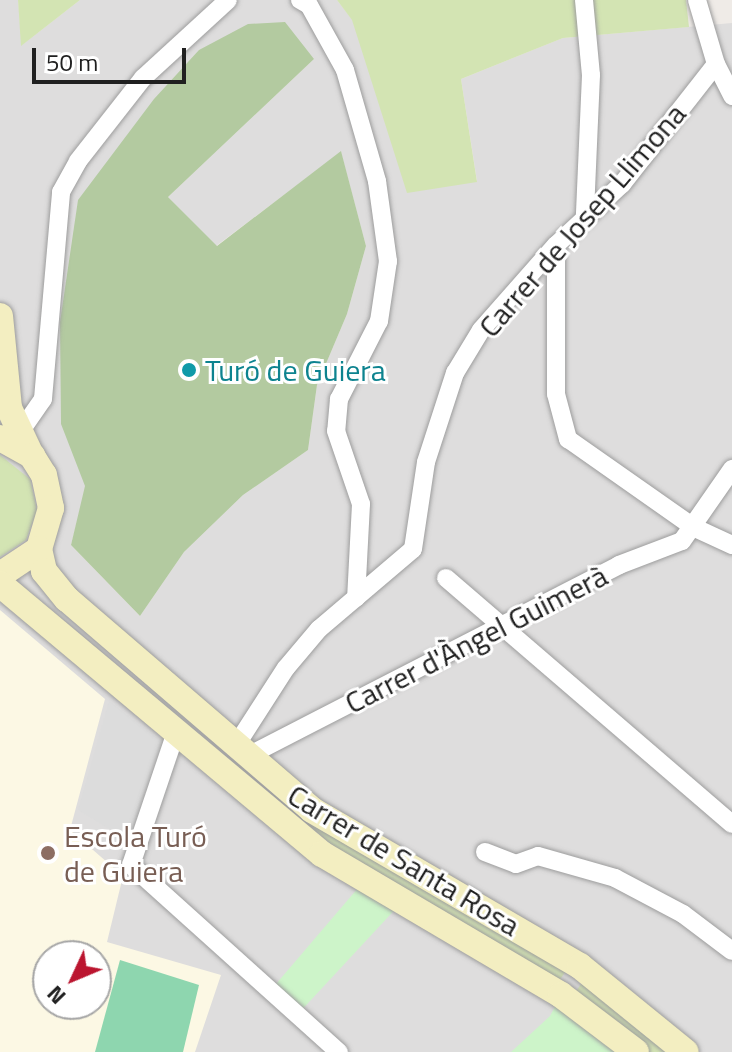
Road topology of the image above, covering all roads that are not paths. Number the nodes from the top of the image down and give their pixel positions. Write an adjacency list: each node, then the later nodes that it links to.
1 (228, 0): 10 (street)
2 (300, 0): 18 (street)
3 (584, 0): 7 (street)
4 (697, 0): 5 (street)
5 (716, 64): 6 (street); 7 (street, Carrer de Josep Llimona)
6 (732, 96)
7 (585, 215): 8 (street, Carrer de Josep Llimona)
8 (556, 245): 12 (street); 18 (street, Carrer de Josep Llimona)
9 (0, 316): 10 (main road)
10 (10, 435): 14 (main road)
11 (732, 469): 12 (street)
12 (693, 527): 13 (street); 19 (street, Carrer d'Àngel Guimerà)
13 (731, 543)
14 (39, 549): 15 (main road); 21 (main road, Carrer de Santa Rosa)
15 (0, 575)
16 (446, 578): 19 (street)
17 (0, 584): 20 (main road, Carrer de Santa Rosa)
18 (356, 598): 21 (street, Carrer de Josep Llimona)
19 (506, 628): 21 (street, Carrer d'Àngel Guimerà); 22 (street)
20 (168, 725): 21 (main road); 24 (main road, Carrer de Santa Rosa); 26 (street)
21 (243, 749): 24 (main road); 28 (main road, Carrer de Santa Rosa)
22 (732, 824)
23 (485, 852): 25 (street)
24 (322, 854): 27 (main road, Carrer de Santa Rosa)
25 (732, 951)
26 (339, 1052)
27 (636, 1052)
28 (686, 1052)

